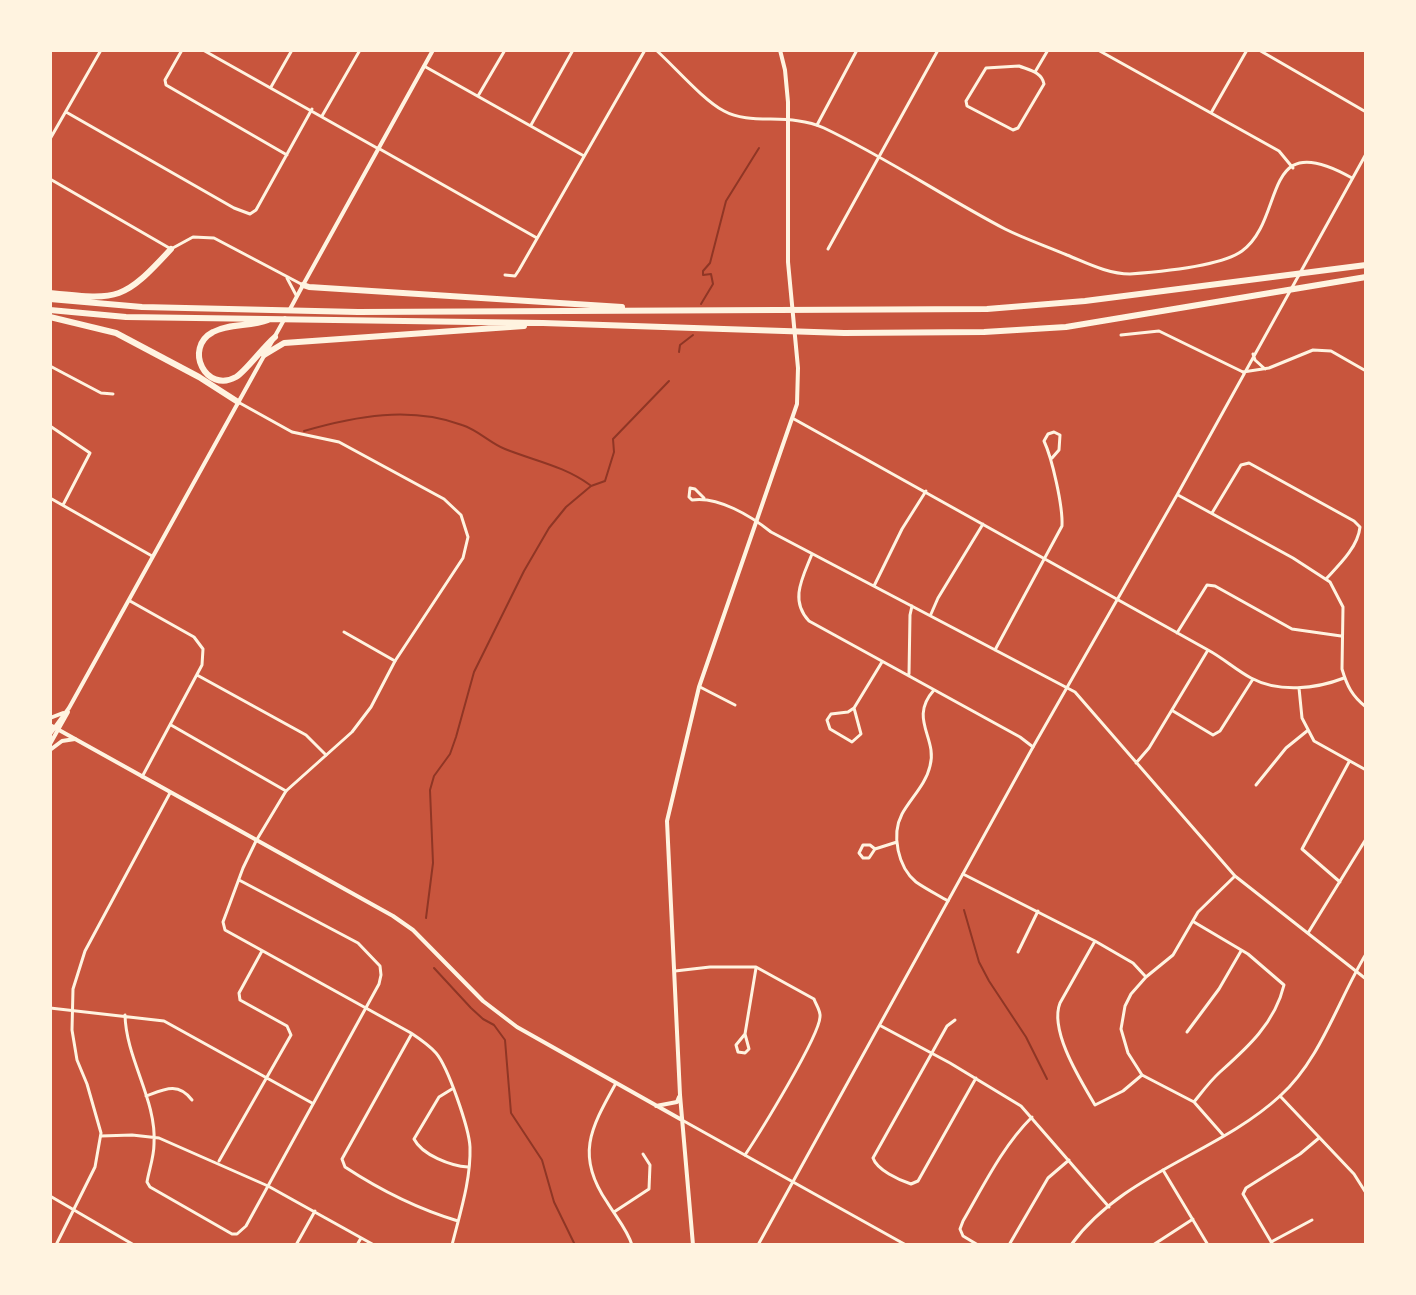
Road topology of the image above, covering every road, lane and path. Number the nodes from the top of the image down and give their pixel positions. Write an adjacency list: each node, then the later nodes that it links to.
1 (101, 50): 23 (street)
2 (182, 50): 33 (street)
3 (203, 50): 20 (street)
4 (292, 50): 20 (street)
5 (360, 50): 26 (street)
6 (433, 50): 18 (main road)
7 (505, 50): 21 (street)
8 (573, 50): 28 (street)
9 (645, 50): 35 (street)
10 (656, 50): 27 (street)
11 (780, 50): 27 (main road)
12 (857, 50): 29 (street)
13 (938, 50): 34 (street)
14 (1048, 50): 19 (street)
15 (1098, 50): 25 (street)
16 (1247, 50): 25 (street)
17 (1259, 50): 24 (street)
18 (424, 66): 21 (street); 31 (main road)
19 (1035, 72): 19 (street)
20 (271, 87): 22 (street)
21 (478, 96): 28 (street)
22 (312, 109): 26 (street); 33 (street)
23 (66, 112): 30 (street); 33 (street)
24 (1366, 112)
25 (1211, 113): 36 (street)
26 (322, 116): 31 (street)
27 (787, 118): 29 (street); 64 (main road)
28 (531, 125): 35 (street)
29 (817, 125): 34 (street)
30 (50, 139)
31 (378, 148): 39 (street); 46 (main road)
32 (1366, 154): 37 (street)
33 (287, 155)
34 (879, 155): 36 (street); 41 (street)
35 (584, 156): 39 (street)
36 (1293, 168): 37 (street)
37 (1352, 178): 56 (street)
38 (50, 179): 40 (street)
39 (537, 238): 44 (street)
40 (171, 249): 43 (street); 47 (highway)
41 (828, 249)
42 (1366, 265): 50 (highway)
43 (284, 275): 46 (street); 48 (street)
44 (505, 275)
45 (1366, 277): 53 (highway)
46 (303, 285): 48 (main road); 50 (highway)
47 (50, 296): 50 (highway)
48 (297, 297): 55 (main road)
49 (50, 310): 52 (highway)
50 (664, 311)
51 (50, 317): 63 (highway)
52 (272, 319): 53 (highway); 55 (highway)
53 (543, 323): 57 (highway)
54 (1121, 335): 61 (street)
55 (275, 337): 57 (main road)
56 (1253, 354): 59 (street); 61 (street)
57 (264, 355): 63 (main road)
58 (50, 366): 62 (street)
59 (1265, 369): 60 (street); 61 (street)
60 (1366, 371)
61 (1243, 372): 68 (street)
62 (113, 394)
63 (238, 402): 76 (main road); 89 (street)
64 (794, 419): 67 (street); 73 (main road)
65 (50, 426): 71 (street)
66 (1052, 458): 66 (street); 77 (street)
67 (926, 491): 74 (street); 79 (street)
68 (1177, 495): 72 (street); 80 (street)
69 (50, 498): 71 (street)
70 (704, 498): 73 (street)
71 (63, 505): 76 (street)
72 (1212, 513): 78 (street); 78 (street)
73 (758, 521): 75 (street); 95 (main road)
74 (983, 524): 77 (street); 83 (street)
75 (812, 554): 79 (street); 90 (street)
76 (152, 556): 81 (main road)
77 (1045, 558): 80 (street); 87 (street)
78 (1326, 579): 86 (street)
79 (874, 587): 82 (street)
80 (1117, 598): 85 (street); 96 (street)
81 (129, 600): 91 (street); 102 (main road)
82 (912, 606): 83 (street); 92 (street)
83 (930, 615): 87 (street)
84 (344, 632): 89 (street)
85 (1177, 633): 86 (street); 88 (street)
86 (1341, 636): 93 (street)
87 (994, 650): 96 (street)
88 (1208, 650): 94 (street); 103 (street)
89 (395, 661): 112 (street)
90 (883, 661): 92 (street); 101 (street)
91 (197, 675): 105 (street); 112 (street)
92 (909, 675): 98 (street)
93 (1344, 678): 97 (street); 100 (street)
94 (1253, 679): 97 (street); 103 (street)
95 (699, 687): 99 (street); 138 (main road)
96 (1067, 688): 111 (street); 114 (street)
97 (1299, 688): 107 (street)
98 (934, 690): 111 (street); 122 (street)
99 (735, 705)
100 (1366, 707)
101 (854, 708): 101 (street)
102 (68, 710): 104 (main road); 106 (main road)
103 (1172, 710): 114 (street)
104 (50, 718)
105 (171, 724): 116 (street); 118 (street)
106 (54, 728): 108 (main road); 109 (main road); 110 (main road)
107 (1307, 731): 113 (street); 117 (street)
108 (50, 734)
109 (75, 739): 110 (main road); 116 (main road)
110 (50, 747)
111 (1033, 747): 124 (street)
112 (326, 755): 118 (street)
113 (1349, 762): 115 (street); 127 (street)
114 (1136, 763): 125 (street)
115 (1366, 770)
116 (142, 777): 119 (main road)
117 (1256, 785)
118 (286, 791): 121 (street)
119 (170, 793): 121 (main road); 144 (street)
120 (1366, 839): 127 (street)
121 (256, 841): 126 (street); 155 (main road)
122 (897, 842): 123 (street); 128 (street)
123 (875, 849)
124 (963, 874): 128 (street); 129 (street)
125 (1235, 876): 130 (street); 131 (street)
126 (239, 880): 133 (street); 143 (street)
127 (1340, 882): 131 (street)
128 (948, 901): 147 (street)
129 (1038, 911): 132 (street); 135 (street)
130 (1193, 921): 134 (street); 140 (street)
131 (1308, 933): 139 (street)
132 (1095, 941): 140 (street); 152 (street)
133 (262, 951): 143 (street); 153 (street)
134 (1241, 951): 148 (street); 161 (street)
135 (1018, 952)
136 (1366, 954): 139 (street)
137 (756, 967): 138 (street); 150 (street); 171 (street)
138 (675, 971): 157 (main road)
139 (1356, 971): 141 (street); 159 (street)
140 (1146, 977): 152 (street)
141 (1366, 979)
142 (50, 1008): 144 (street)
143 (365, 1008): 149 (street); 162 (street)
144 (72, 1010): 145 (street); 167 (street)
145 (125, 1015): 153 (street); 158 (street)
146 (955, 1020): 151 (street)
147 (881, 1026): 151 (street); 176 (street)
148 (1187, 1032)
149 (411, 1033): 156 (street); 186 (street)
150 (745, 1034)
151 (931, 1054): 154 (street); 154 (street)
152 (1142, 1075): 161 (street)
153 (267, 1077): 162 (street); 173 (street)
154 (976, 1078): 164 (street)
155 (616, 1083): 163 (main road); 183 (street)
156 (453, 1089): 174 (street); 174 (street)
157 (680, 1095): 163 (main road); 165 (main road)
158 (146, 1096): 160 (street); 168 (street)
159 (1280, 1096): 166 (street); 169 (street)
160 (192, 1100)
161 (1194, 1102): 166 (street)
162 (313, 1103): 177 (street)
163 (655, 1106): 165 (main road)
164 (1032, 1117): 172 (street); 199 (street)
165 (682, 1120): 171 (street); 196 (main road)
166 (1223, 1135): 175 (street)
167 (101, 1136): 168 (street); 181 (street)
168 (154, 1138): 173 (street); 177 (street)
169 (1319, 1138): 178 (street); 188 (street)
170 (643, 1154): 183 (street)
171 (745, 1156): 176 (street)
172 (1069, 1160): 180 (street); 200 (street)
173 (218, 1163): 177 (street)
174 (468, 1167): 186 (street)
175 (1163, 1170): 180 (street); 184 (street)
176 (792, 1183): 197 (street); 198 (street)
177 (268, 1186): 182 (street)
178 (1366, 1193)
179 (50, 1196): 181 (street)
180 (1109, 1207): 201 (street)
181 (73, 1209): 189 (street); 190 (street)
182 (315, 1211): 187 (street); 191 (street)
183 (614, 1212): 195 (street)
184 (1193, 1219): 202 (street); 203 (street)
185 (1312, 1220): 188 (street)
186 (458, 1221): 194 (street)
187 (361, 1238): 192 (street); 193 (street)
188 (1272, 1244)
189 (56, 1245)
190 (134, 1245)
191 (296, 1245)
192 (357, 1245)
193 (374, 1245)
194 (452, 1245)
195 (632, 1245)
196 (693, 1245)
197 (758, 1245)
198 (906, 1245)
199 (978, 1245)
200 (1009, 1245)
201 (1071, 1245)
202 (1153, 1245)
203 (1208, 1245)

